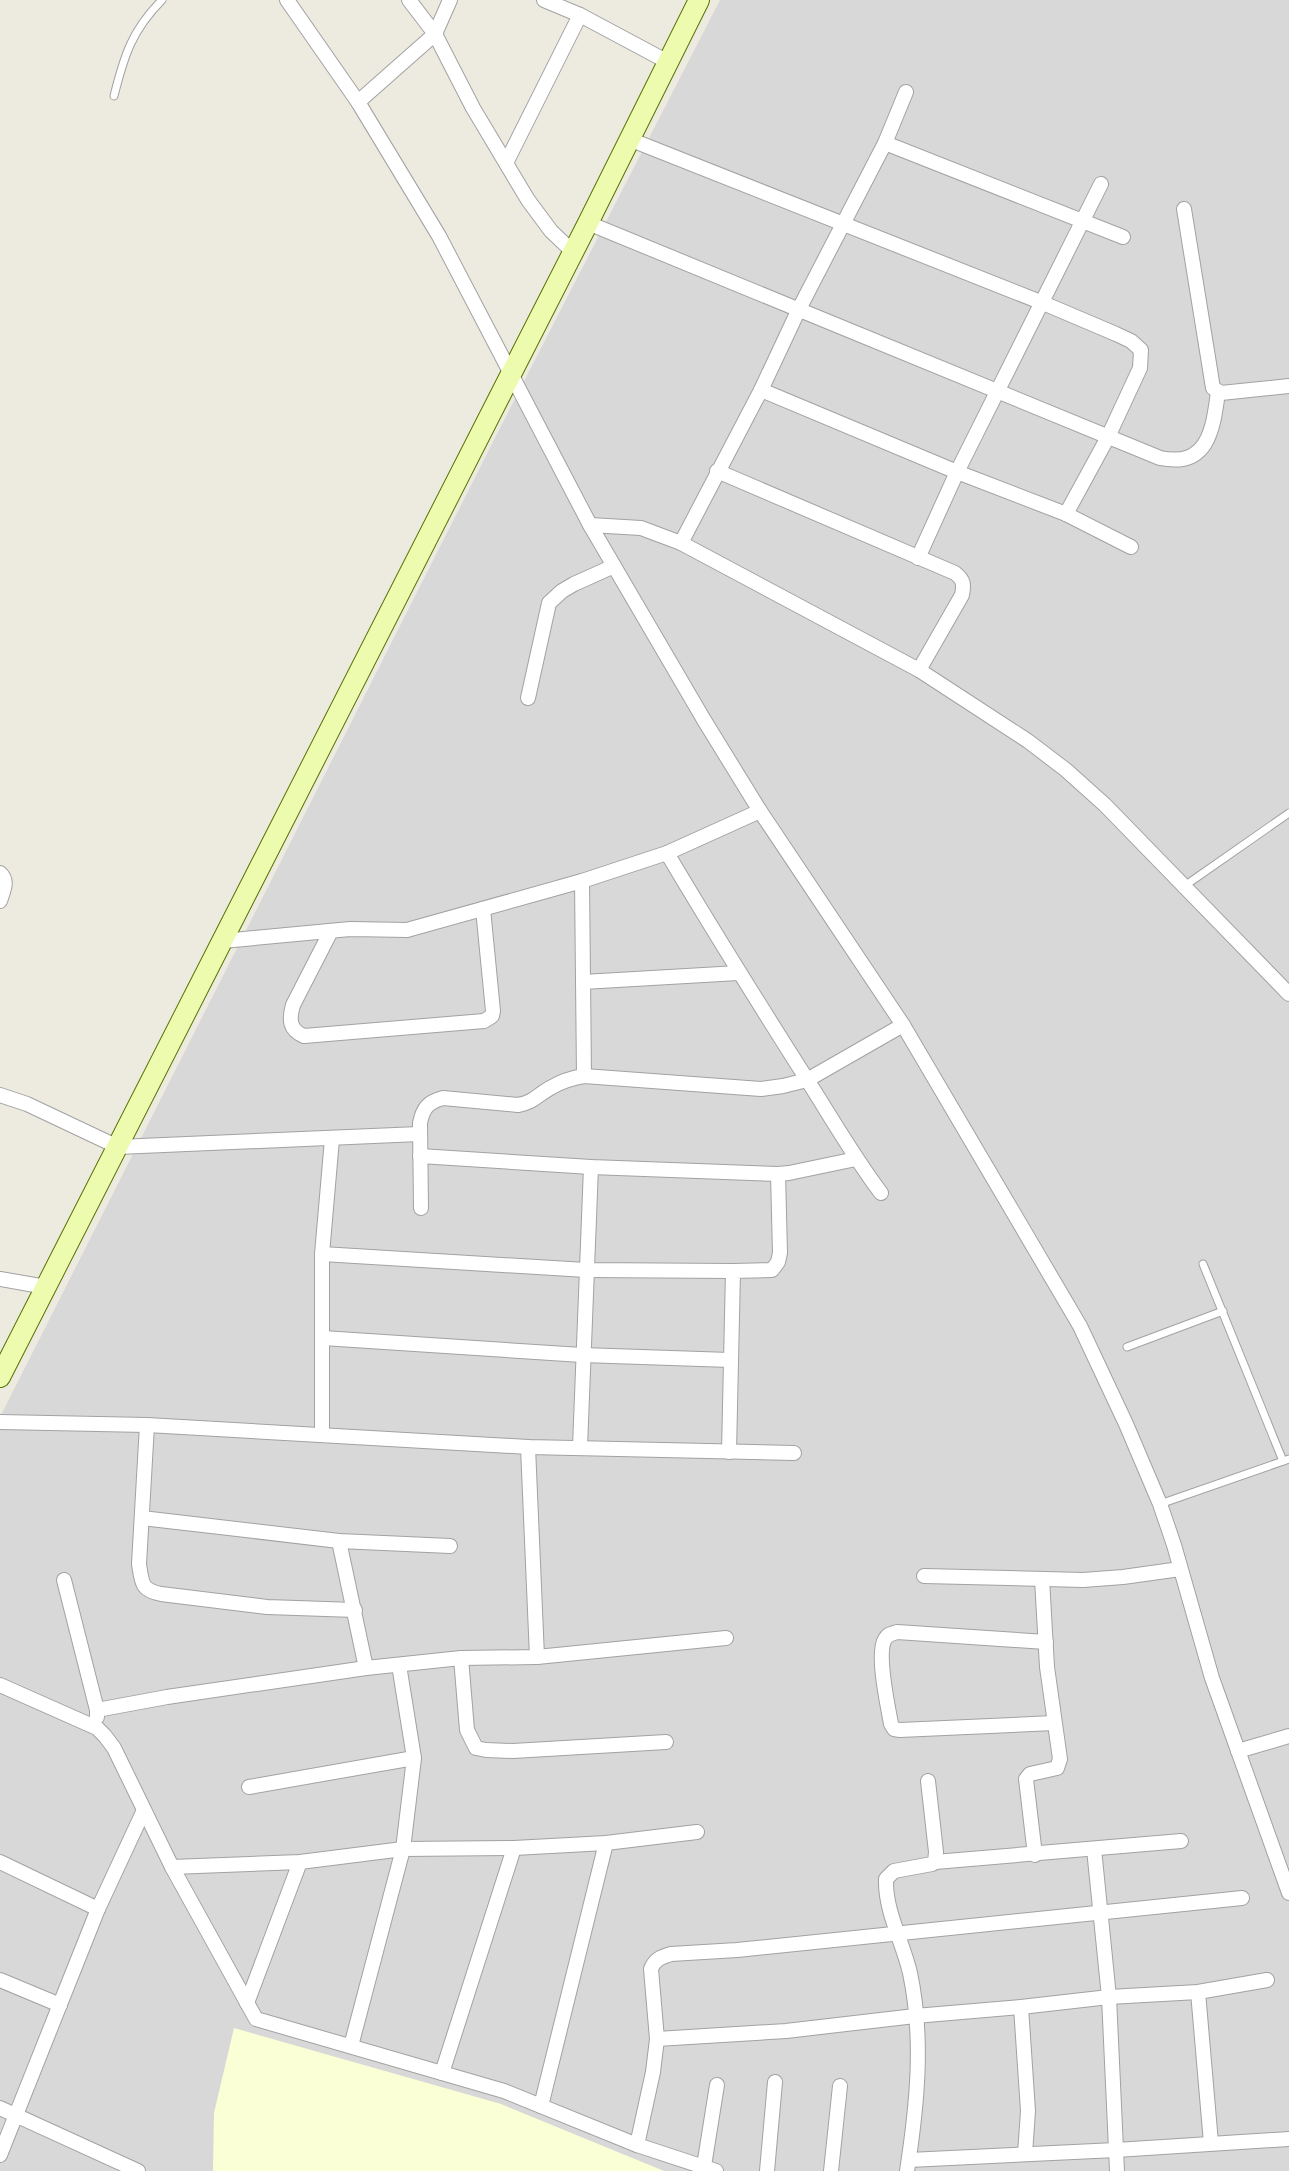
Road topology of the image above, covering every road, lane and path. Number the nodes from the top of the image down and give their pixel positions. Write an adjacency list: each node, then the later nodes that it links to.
1 (162, 0): 11 (lane)
2 (287, 0): 12 (street)
3 (409, 0): 8 (street)
4 (450, 0): 8 (street)
5 (544, 0): 7 (street)
6 (699, 0): 9 (street)
7 (580, 15): 9 (street); 15 (street)
8 (435, 34): 12 (street); 15 (street)
9 (668, 62): 13 (street)
10 (906, 92): 14 (street)
11 (114, 96)
12 (358, 102): 25 (street)
13 (629, 139): 19 (street); 20 (street)
14 (885, 143): 18 (street); 20 (street)
15 (506, 162): 22 (street)
16 (1101, 184): 18 (street)
17 (1184, 209): 29 (street)
18 (1083, 222): 21 (street); 23 (street)
19 (588, 223): 22 (street); 24 (street)
20 (844, 224): 23 (street); 24 (street)
21 (1123, 237)
22 (572, 251): 25 (street)
23 (1043, 303): 28 (street); 30 (street)
24 (799, 309): 27 (street); 28 (street)
25 (511, 373): 34 (street); 50 (street)
26 (1289, 386): 29 (street)
27 (761, 390): 31 (street); 32 (street)
28 (999, 390): 30 (street); 32 (street)
29 (1218, 392): 30 (street)
30 (1108, 437): 33 (street)
31 (717, 471): 35 (street); 37 (street)
32 (957, 472): 33 (street); 37 (street)
33 (1066, 514): 36 (street)
34 (590, 525): 35 (street); 38 (street)
35 (681, 543): 39 (street)
36 (1131, 548)
37 (918, 558): 39 (street)
38 (614, 566): 40 (street); 41 (street)
39 (919, 669): 46 (street)
40 (528, 699)
41 (760, 811): 43 (street); 54 (street)
42 (1289, 813): 46 (lane)
43 (667, 853): 45 (street); 51 (street)
44 (0, 873): 47 (street)
45 (582, 881): 48 (street); 52 (street)
46 (1183, 887): 53 (street)
47 (0, 901)
48 (483, 909): 49 (street); 49 (street)
49 (331, 931): 50 (street)
50 (223, 940): 60 (street)
51 (738, 973): 52 (street); 56 (street)
52 (583, 982): 55 (street)
53 (1289, 994)
54 (903, 1024): 56 (street); 87 (street)
55 (584, 1076): 56 (street); 58 (street)
56 (807, 1080): 62 (street)
57 (0, 1095): 60 (street)
58 (419, 1134): 59 (street); 61 (street)
59 (332, 1139): 60 (street); 67 (street)
60 (118, 1147): 72 (street)
61 (420, 1156): 63 (street); 66 (street)
62 (855, 1159): 64 (street); 65 (street)
63 (591, 1167): 64 (street); 69 (street)
64 (778, 1174): 70 (street)
65 (881, 1193)
66 (422, 1209)
67 (322, 1254): 69 (street); 74 (street)
68 (1203, 1264): 73 (lane)
69 (586, 1270): 70 (street); 76 (street)
70 (733, 1271): 77 (street)
71 (0, 1279): 72 (street)
72 (46, 1287): 78 (street)
73 (1222, 1311): 75 (lane); 86 (lane)
74 (323, 1338): 76 (street); 81 (street)
75 (1127, 1347)
76 (582, 1355): 77 (street); 83 (street)
77 (730, 1360): 84 (street)
78 (0, 1377)
79 (0, 1422): 80 (street)
80 (147, 1425): 81 (street); 88 (street)
81 (322, 1434): 82 (street)
82 (528, 1447): 83 (street); 98 (street)
83 (580, 1447): 84 (street)
84 (729, 1452): 85 (street)
85 (794, 1453)
86 (1286, 1460): 87 (lane)
87 (1160, 1504): 91 (street)
88 (142, 1518): 89 (street); 95 (street)
89 (339, 1541): 90 (street); 95 (street)
90 (450, 1546)
91 (1180, 1569): 93 (street); 108 (street)
92 (924, 1576): 93 (street)
93 (1042, 1579): 97 (street)
94 (64, 1580): 103 (street)
95 (355, 1610): 101 (street)
96 (726, 1638): 98 (street)
97 (1046, 1642): 104 (street); 104 (street)
98 (537, 1657): 99 (street)
99 (461, 1658): 100 (street); 107 (street)
100 (399, 1665): 101 (street); 109 (street)
101 (366, 1668): 103 (street)
102 (0, 1684): 105 (street)
103 (97, 1710): 105 (street)
104 (1054, 1723): 119 (street)
105 (96, 1728): 112 (street)
106 (1289, 1736): 108 (street)
107 (666, 1742)
108 (1238, 1751): 124 (street)
109 (414, 1758): 111 (street); 117 (street)
110 (928, 1780): 122 (street)
111 (249, 1787)
112 (144, 1810): 123 (street); 126 (street)
113 (697, 1832): 115 (street)
114 (1181, 1841): 118 (street)
115 (606, 1842): 116 (street); 143 (street)
116 (514, 1848): 117 (street); 139 (street)
117 (404, 1849): 121 (street); 138 (street)
118 (1094, 1849): 119 (street); 127 (street)
119 (1035, 1855): 122 (street)
120 (0, 1862): 126 (street)
121 (300, 1862): 123 (street); 133 (street)
122 (935, 1862): 128 (street)
123 (172, 1867): 133 (street)
124 (1289, 1893)
125 (1242, 1898): 127 (street)
126 (98, 1909): 134 (street)
127 (1100, 1912): 128 (street); 132 (street)
128 (896, 1932): 136 (street); 137 (street)
129 (0, 1980): 134 (street)
130 (1267, 1980): 131 (street)
131 (1198, 1992): 132 (street); 147 (street)
132 (1109, 1997): 135 (street); 149 (street)
133 (247, 2002): 138 (street)
134 (60, 2005): 145 (street)
135 (1021, 2007): 136 (street); 150 (street)
136 (915, 2016): 137 (street); 152 (street)
137 (657, 2039): 148 (street)
138 (351, 2046): 139 (street)
139 (442, 2073): 143 (street)
140 (775, 2082): 155 (street)
141 (717, 2085): 153 (street)
142 (840, 2086): 156 (street)
143 (541, 2106): 148 (street)
144 (0, 2108): 145 (street)
145 (16, 2115): 151 (street); 154 (street)
146 (1289, 2139): 147 (street)
147 (1211, 2143): 149 (street)
148 (637, 2145): 153 (street)
149 (1116, 2150): 150 (street); 157 (street)
150 (1025, 2154): 152 (street)
151 (0, 2155)
152 (908, 2165)
153 (710, 2168)
154 (138, 2171)
155 (767, 2171)
156 (831, 2171)
157 (1118, 2171)

